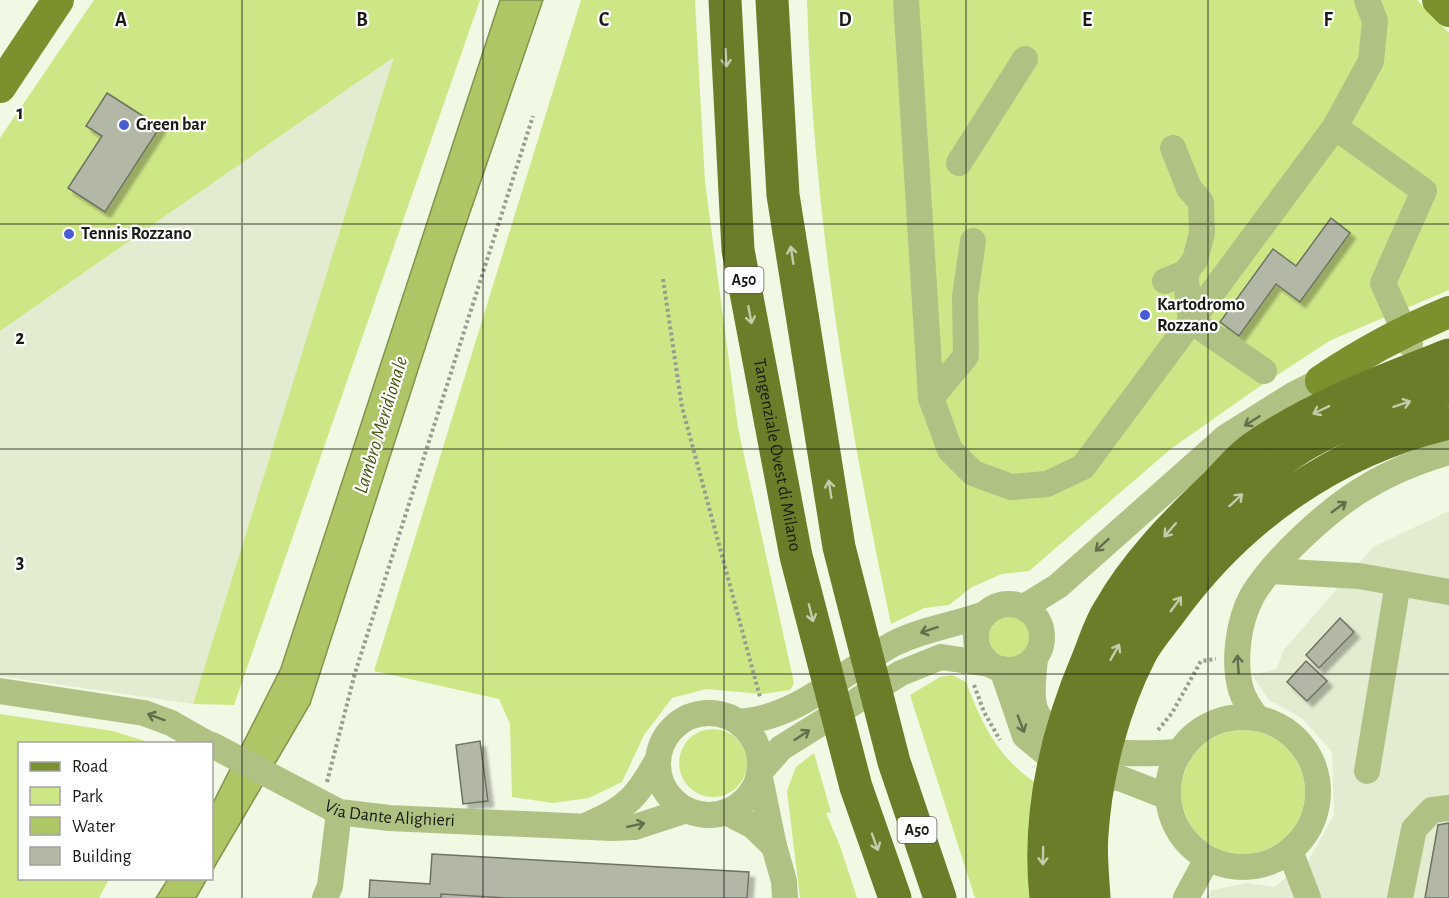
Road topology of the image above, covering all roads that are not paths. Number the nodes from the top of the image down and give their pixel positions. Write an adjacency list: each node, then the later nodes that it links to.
1 (58, 0): 9 (main road)
2 (725, 0): 54 (highway, Tangenziale Ovest di Milano / A50, one-way to 54)
3 (772, 0): 55 (highway, A50, one-way to 3)
4 (906, 0): 22 (street)
5 (1367, 0): 10 (street)
6 (1438, 0): 7 (main road)
7 (1449, 11)
8 (1026, 59): 12 (street)
9 (0, 87)
10 (1335, 127): 15 (street); 17 (street)
11 (1173, 147): 15 (street)
12 (959, 163)
13 (973, 241): 22 (street)
14 (1449, 312): 17 (main road)
15 (1191, 321): 19 (street); 22 (street)
16 (1449, 331): 17 (main road)
17 (1407, 337): 20 (main road)
18 (1449, 355): 33 (highway, one-way to 33)
19 (1264, 371)
20 (1321, 381): 28 (street, one-way to 28)
21 (1449, 389): 33 (highway, one-way to 21)
22 (931, 398)
23 (1449, 423): 33 (highway, one-way to 23)
24 (1449, 452): 25 (street, one-way to 24)
25 (1271, 571): 26 (street); 34 (street, one-way to 25)
26 (1398, 583): 27 (street); 40 (street)
27 (1449, 592)
28 (1024, 607): 29 (street); 30 (street)
29 (985, 614): 31 (street); 35 (street, one-way to 35)
30 (1035, 658): 31 (street); 38 (street)
31 (995, 667): 41 (street, one-way to 31); 42 (street, one-way to 42)
32 (0, 691): 36 (street, Via Dante Alighieri, one-way to 32)
33 (1094, 704): 48 (highway); 48 (highway)
34 (1257, 718): 38 (street); 50 (street)
35 (739, 722): 39 (street); 41 (street)
36 (206, 742)
37 (213, 746): 43 (street, Via Dante Alighieri)
38 (1180, 752): 42 (street)
39 (658, 759): 45 (street); 47 (street, Via Dante Alighieri)
40 (1367, 771)
41 (759, 773): 46 (street); 49 (street)
42 (1168, 797): 51 (street)
43 (324, 806): 47 (street, Via Dante Alighieri); 52 (street)
44 (1449, 808): 61 (street)
45 (687, 810): 46 (street); 47 (street, Via Dante Alighieri, one-way to 45)
46 (726, 812): 49 (street)
47 (583, 826)
48 (1068, 826): 56 (highway, one-way to 56); 57 (highway); 58 (highway)
49 (774, 846): 53 (street)
50 (1290, 851): 51 (street); 60 (street)
51 (1207, 859): 59 (street)
52 (325, 898)
53 (785, 898)
54 (895, 898)
55 (940, 898)
56 (1046, 898)
57 (1070, 898)
58 (1094, 898)
59 (1186, 898)
60 (1308, 898)
61 (1400, 898)

